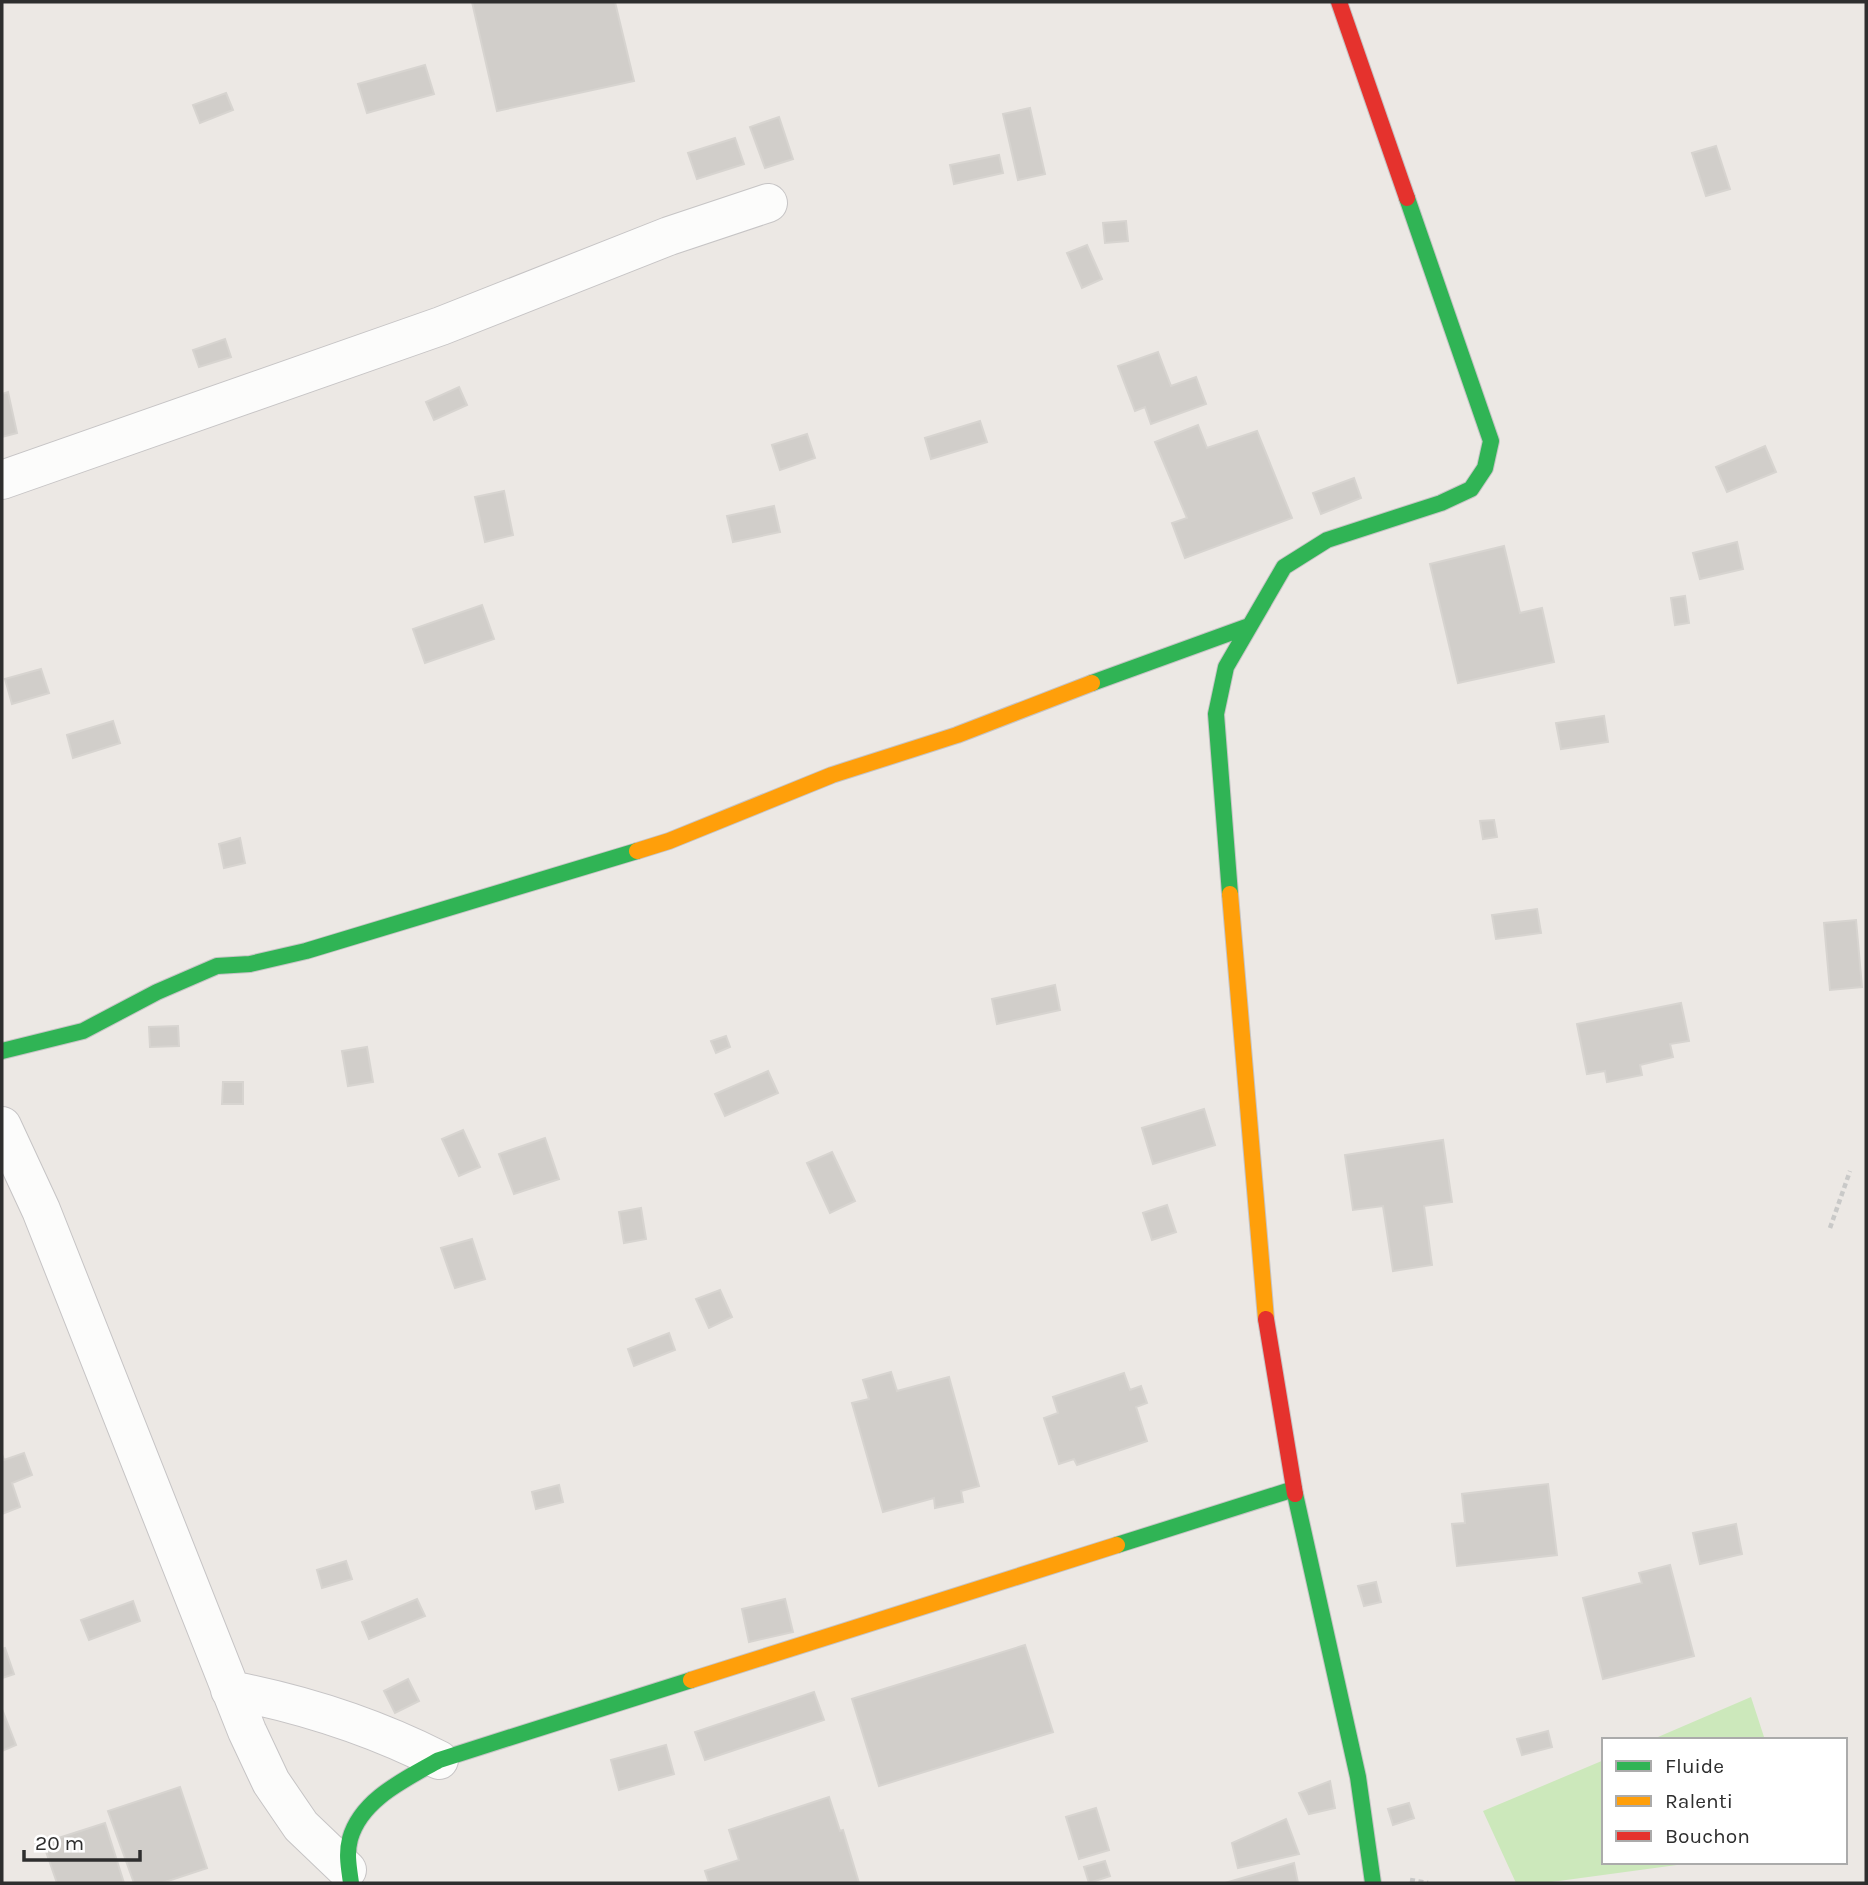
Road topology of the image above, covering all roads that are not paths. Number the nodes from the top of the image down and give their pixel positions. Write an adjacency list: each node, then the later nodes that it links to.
1 (1339, 2): 4 (street)
2 (768, 203): 3 (street)
3 (2, 480)
4 (1249, 626): 5 (street); 7 (street)
5 (2, 1051)
6 (2, 1126): 8 (street)
7 (1294, 1489): 9 (street); 11 (street)
8 (230, 1690): 9 (street); 10 (street)
9 (439, 1760): 10 (street)
10 (349, 1877)
11 (1373, 1883)

